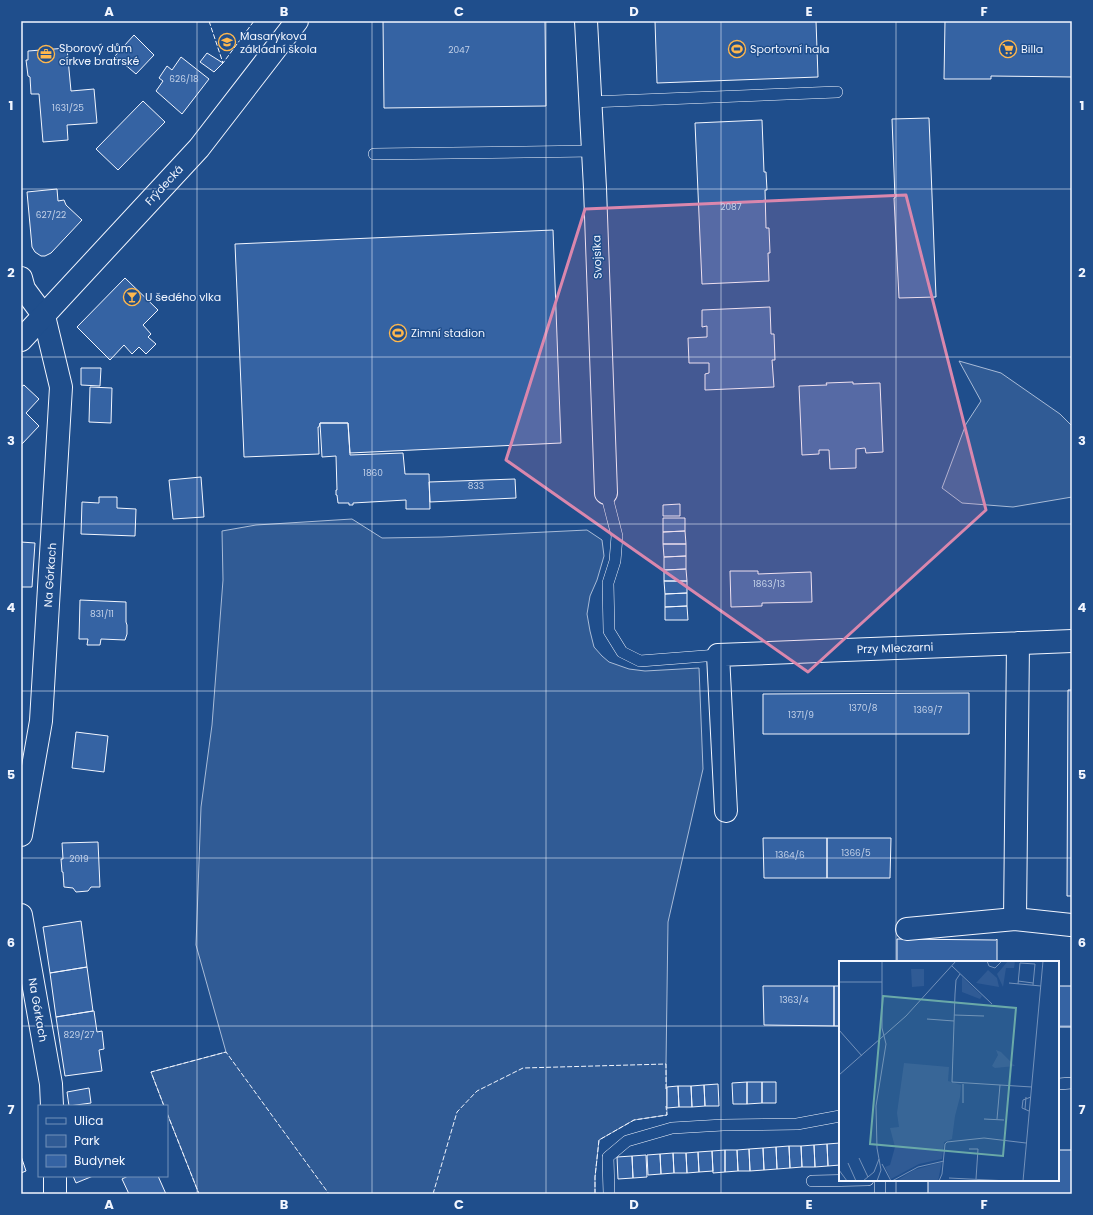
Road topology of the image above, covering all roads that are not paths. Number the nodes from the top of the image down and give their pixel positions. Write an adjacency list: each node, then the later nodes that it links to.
1 (296, 21): 8 (street, Frýdecká)
2 (586, 21): 4 (street, Svojsíka)
3 (837, 92): 4 (lane)
4 (590, 102): 5 (street, Svojsíka)
5 (593, 151): 6 (lane); 10 (street, Svojsíka)
6 (374, 154)
7 (21, 278): 8 (street)
8 (44, 316): 9 (street, Frýdecká); 15 (street, Na Górkach)
9 (21, 340)
10 (606, 493): 13 (lane)
11 (1072, 641): 12 (street, Przy Mleczarni)
12 (1018, 643): 13 (street, Przy Mleczarni); 17 (street)
13 (718, 655): 14 (street)
14 (726, 811)
15 (21, 835)
16 (21, 915): 22 (street, Na Górkach)
17 (1014, 919): 18 (street); 19 (street)
18 (1071, 925)
19 (908, 929)
20 (1072, 1083): 21 (lane)
21 (1059, 1084)
22 (52, 1105)
23 (839, 1116): 29 (lane)
24 (54, 1177): 28 (street)
25 (812, 1181): 26 (lane)
26 (839, 1181)
27 (880, 1181): 30 (lane)
28 (55, 1194)
29 (609, 1194)
30 (880, 1194)

